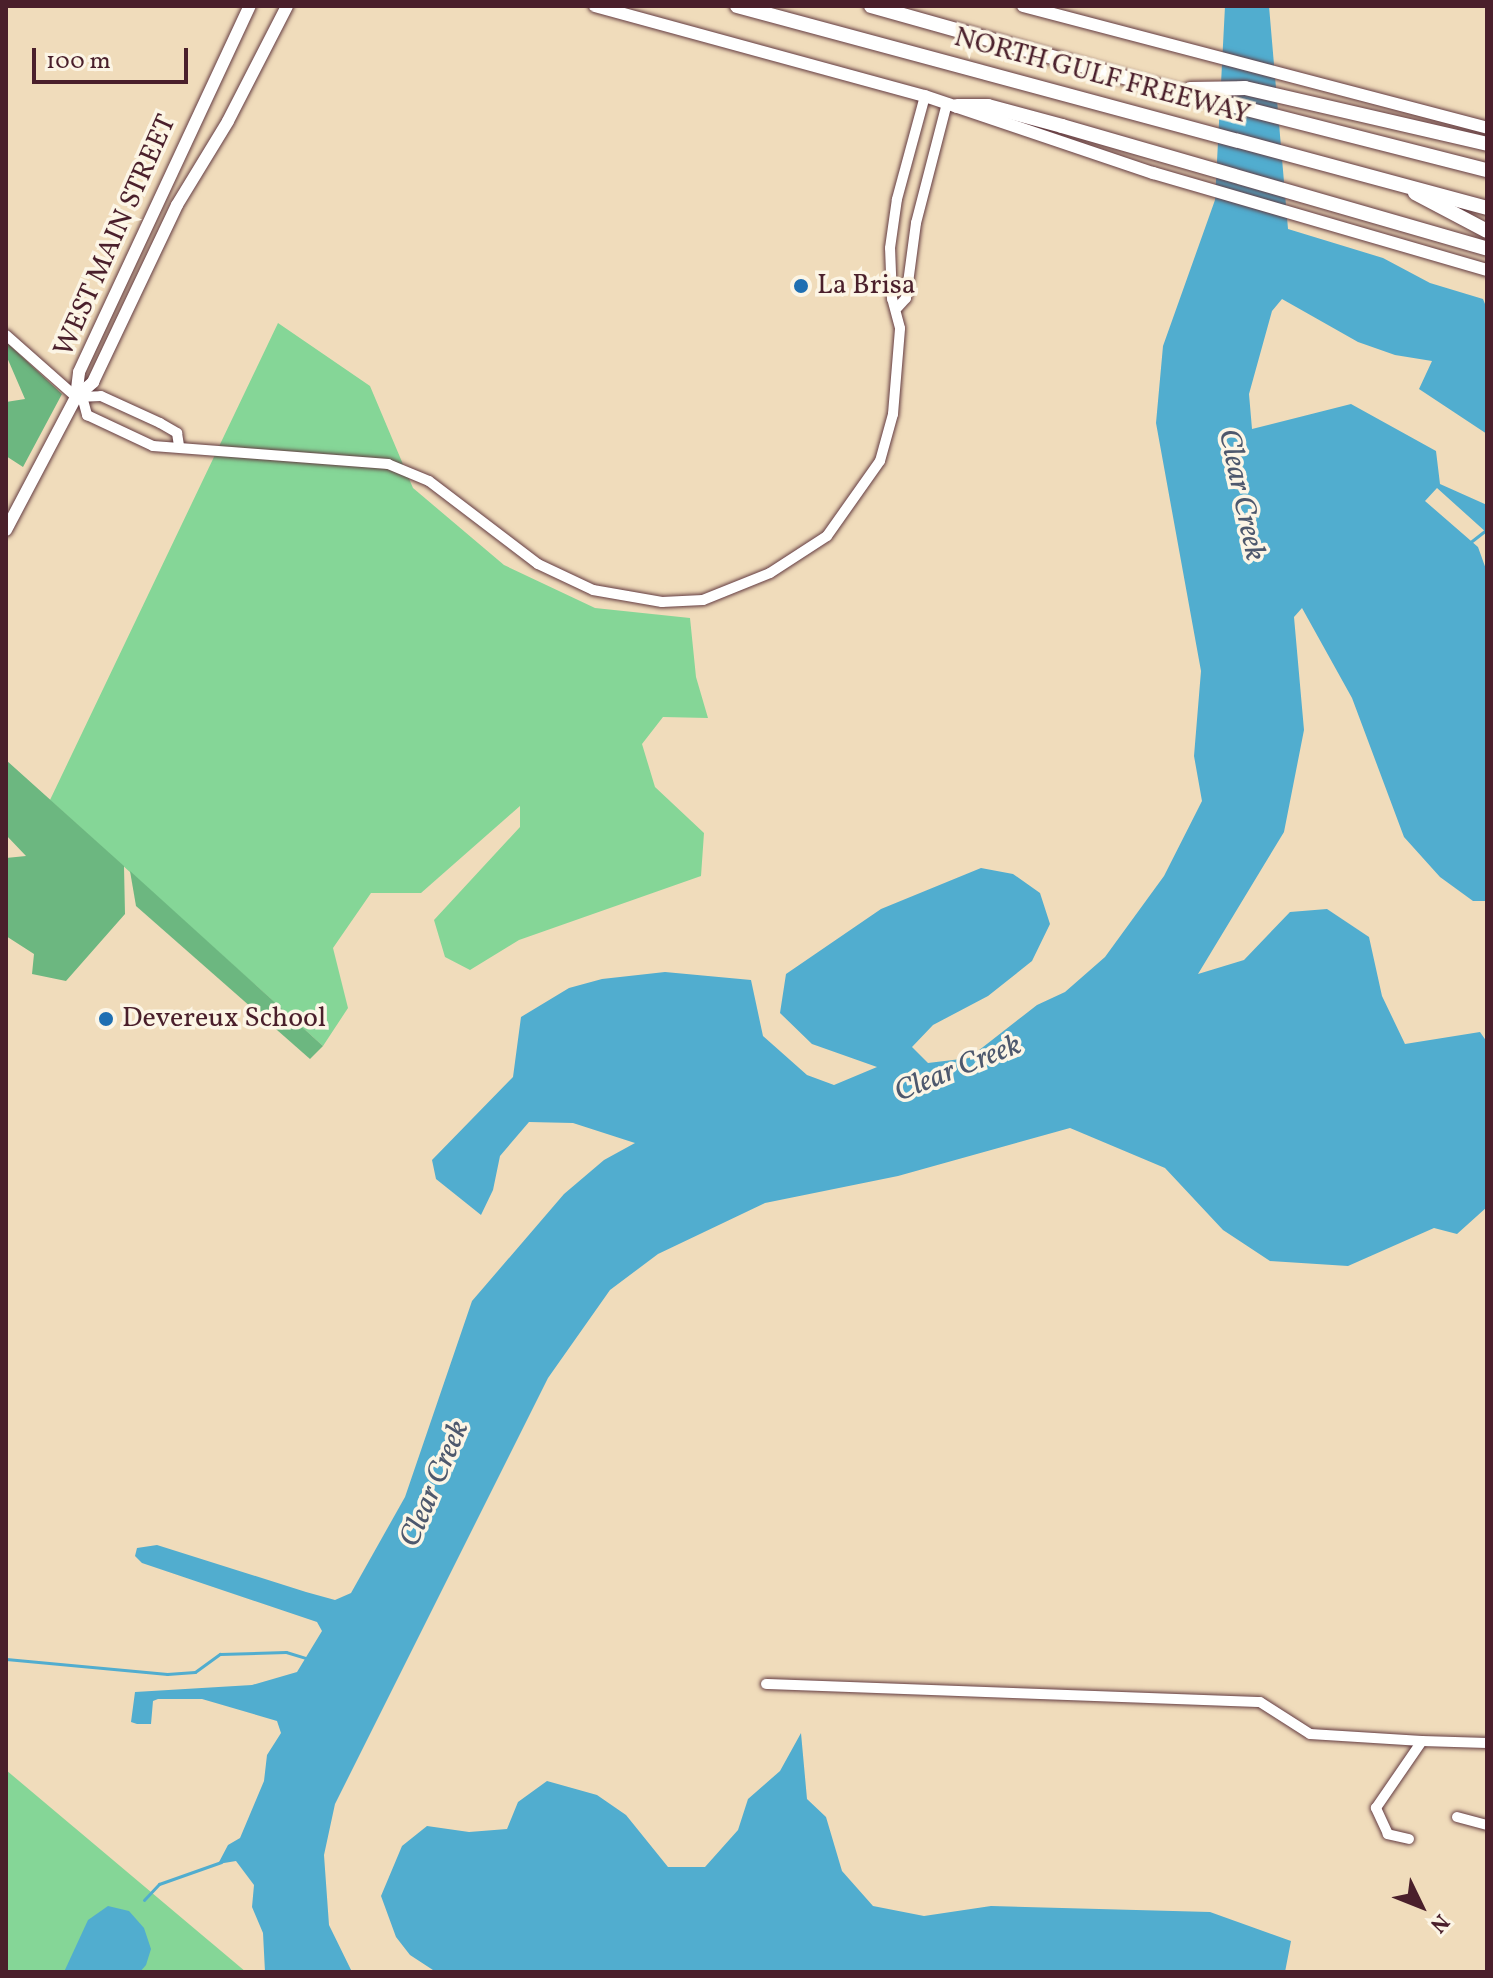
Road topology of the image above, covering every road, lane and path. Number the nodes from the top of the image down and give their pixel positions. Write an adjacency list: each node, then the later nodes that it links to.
1 (595, 6): 8 (main road)
2 (737, 6): 13 (highway, NORTH GULF FREEWAY)
3 (871, 6): 7 (highway, NORTH GULF FREEWAY)
4 (1023, 6): 10 (main road)
5 (249, 8): 20 (main road, WEST MAIN STREET)
6 (285, 11): 20 (main road, WEST MAIN STREET)
7 (1170, 90): 11 (highway); 12 (highway, NORTH GULF FREEWAY)
8 (925, 96): 9 (main road); 18 (street)
9 (952, 105): 16 (highway); 17 (main road); 18 (street)
10 (1487, 128)
11 (1487, 144)
12 (1487, 170)
13 (1387, 177): 14 (highway); 15 (highway)
14 (1487, 208)
15 (1487, 231)
16 (1487, 249)
17 (1487, 270)
18 (898, 307): 21 (street)
19 (6, 335): 20 (street)
20 (80, 398): 21 (street); 21 (street); 22 (main road, WEST MAIN STREET)
21 (179, 445)
22 (6, 530)
23 (766, 1684): 24 (street)
24 (1422, 1741): 25 (street); 28 (street)
25 (1487, 1743)
26 (1457, 1817): 27 (street)
27 (1487, 1825)
28 (1409, 1839)

